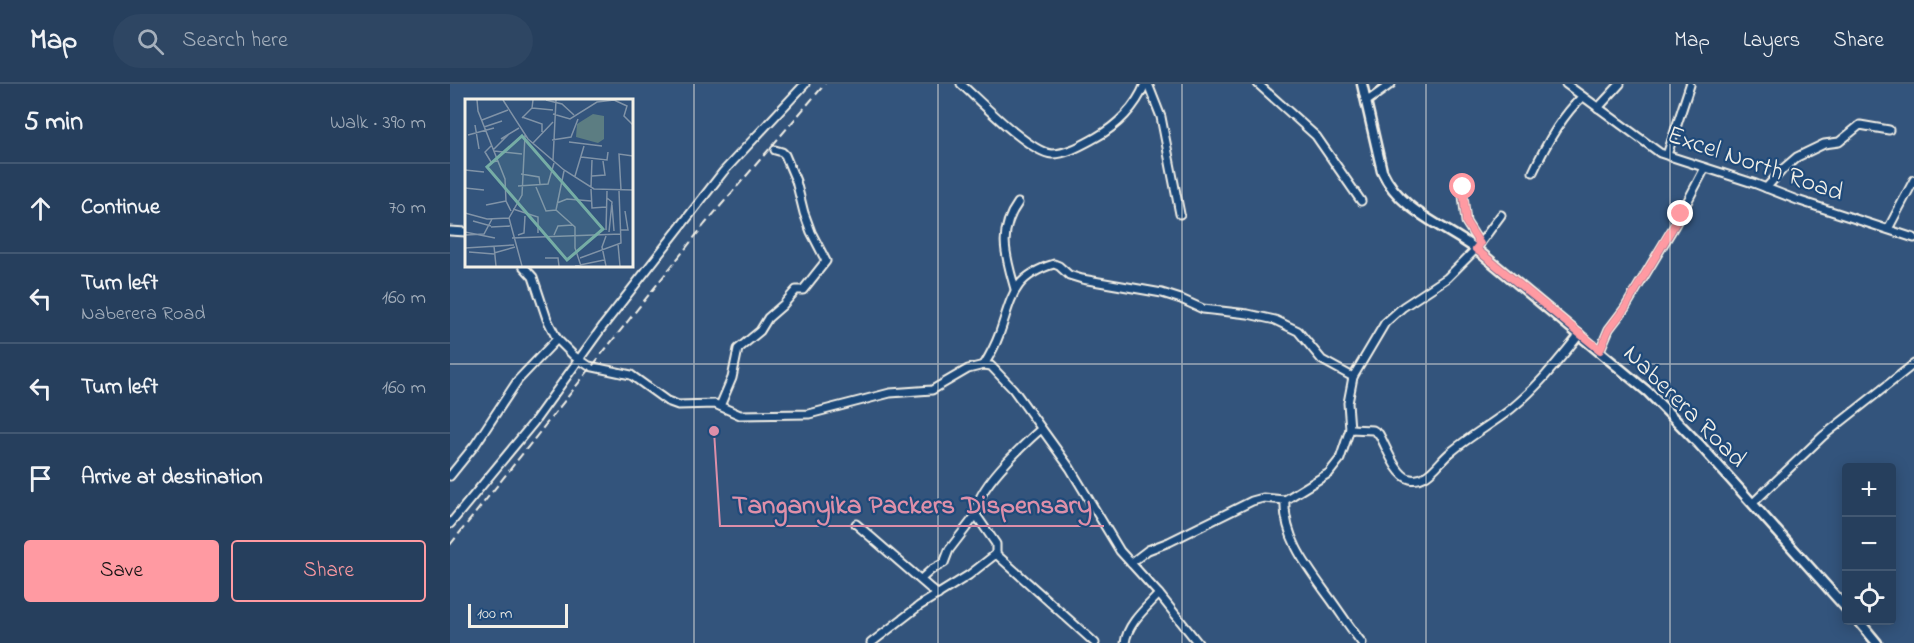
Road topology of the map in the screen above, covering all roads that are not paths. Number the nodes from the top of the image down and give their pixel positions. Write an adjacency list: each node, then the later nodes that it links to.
1 (805, 84): 35 (street)
2 (961, 84): 3 (street)
3 (1146, 84): 23 (street)
4 (1258, 84): 21 (street)
5 (1362, 84): 11 (street, Naberera Road)
6 (1391, 84): 11 (street)
7 (1566, 84): 10 (street, Excel North Road)
8 (1620, 84): 12 (street)
9 (1690, 84): 15 (street)
10 (1582, 97): 12 (street, Excel North Road); 17 (street)
11 (1366, 102): 29 (street, Naberera Road)
12 (1598, 108): 15 (street, Excel North Road)
13 (1889, 130): 20 (street)
14 (775, 150): 39 (street)
15 (1667, 156): 16 (street, Excel North Road)
16 (1705, 168): 20 (street, Excel North Road); 34 (street)
17 (1533, 172)
18 (1461, 177): 29 (street)
19 (1914, 180): 25 (street)
20 (1766, 188): 25 (street, Excel North Road)
21 (1361, 201)
22 (1018, 203): 31 (street)
23 (1180, 213)
24 (1501, 215): 29 (street)
25 (1888, 229): 28 (street, Excel North Road)
26 (450, 231): 27 (street)
27 (465, 232)
28 (1914, 238)
29 (1478, 246): 32 (street, Naberera Road); 38 (street)
30 (524, 267): 33 (street)
31 (1016, 288): 37 (street); 38 (street)
32 (1580, 334): 34 (street, Naberera Road); 41 (street)
33 (557, 339): 35 (street); 42 (street)
34 (1600, 350): 44 (street, Naberera Road)
35 (578, 360): 39 (street); 46 (street)
36 (1914, 364): 44 (street)
37 (984, 365): 39 (street); 40 (street)
38 (1353, 377): 41 (street)
39 (720, 406)
40 (1041, 429): 45 (street); 49 (street)
41 (1350, 429): 43 (street)
42 (450, 476)
43 (1285, 500): 49 (street); 59 (street)
44 (1753, 503): 53 (street, Naberera Road)
45 (976, 515): 48 (street); 50 (street)
46 (450, 524)
47 (856, 524): 50 (street)
48 (996, 554): 51 (street); 56 (street)
49 (1131, 563): 52 (street)
50 (921, 579): 51 (street)
51 (939, 594): 55 (street)
52 (1159, 594): 57 (street); 58 (street)
53 (1842, 603)
54 (1861, 625): 60 (street)
55 (871, 643)
56 (1095, 643)
57 (1125, 643)
58 (1198, 643)
59 (1362, 643)
60 (1877, 643)

